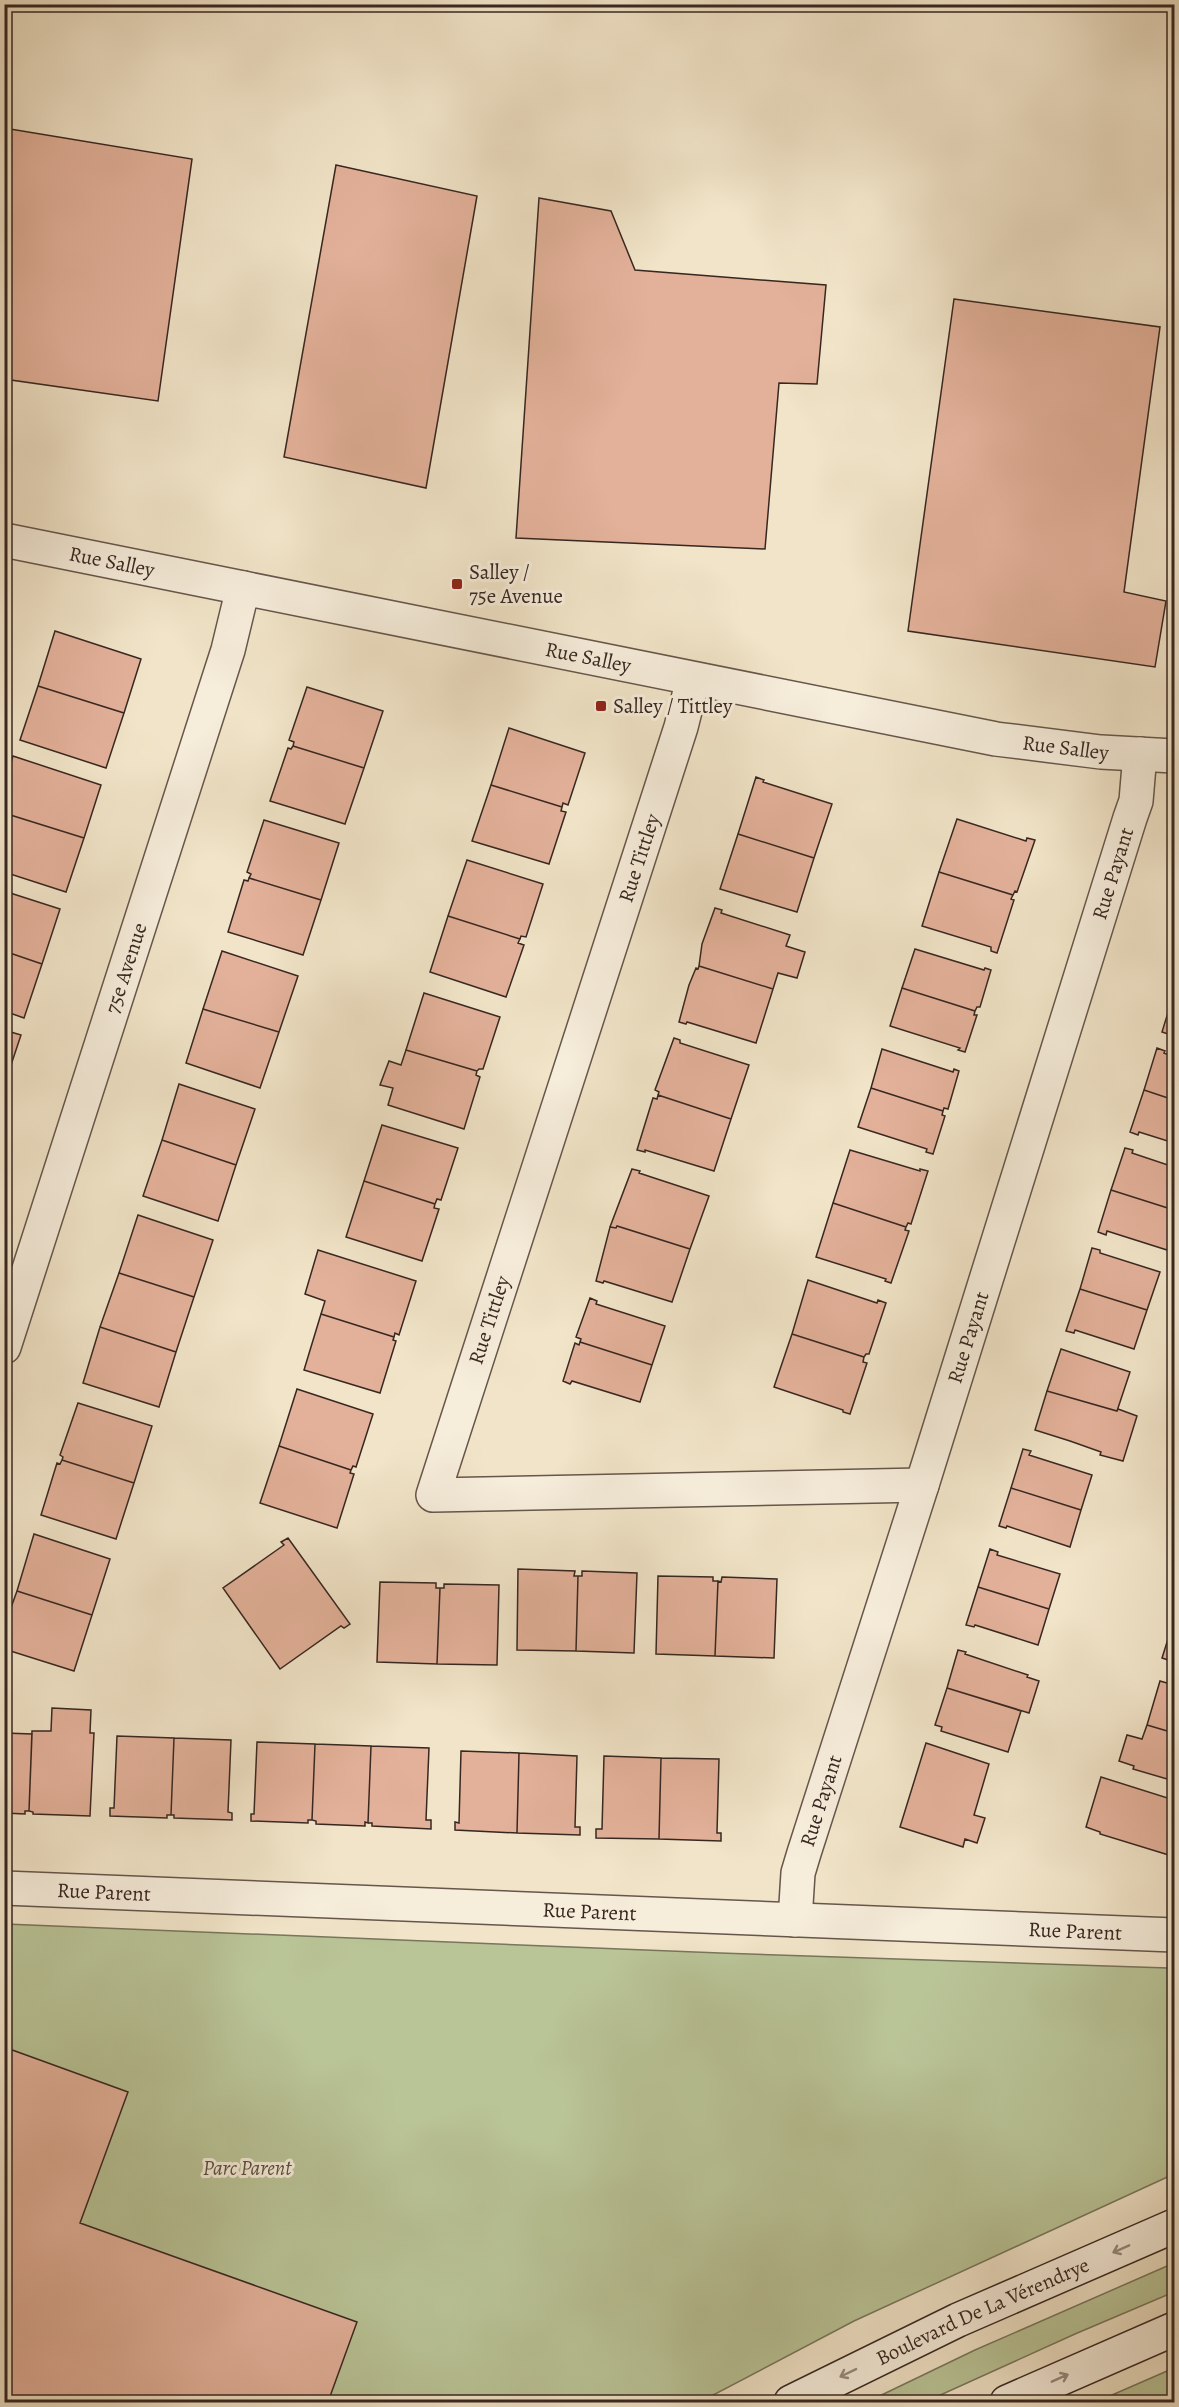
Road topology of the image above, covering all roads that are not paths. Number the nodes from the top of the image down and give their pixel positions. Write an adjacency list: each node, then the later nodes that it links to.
1 (4, 540): 2 (street, Rue Salley)
2 (243, 588): 3 (street, Rue Salley); 6 (street, 75e Avenue)
3 (693, 679): 4 (street, Rue Salley); 7 (street, Rue Tittley)
4 (1140, 754): 5 (street, Rue Salley); 7 (street, Rue Payant)
5 (1174, 756)
6 (4, 1347)
7 (922, 1485): 9 (street, Rue Payant)
8 (4, 1888): 9 (street, Rue Parent)
9 (795, 1920): 10 (street, Rue Parent)
10 (1174, 1935)
11 (1174, 2226): 13 (street, Boulevard De La Vérendrye, one-way to 13)
12 (1174, 2329): 14 (street, one-way to 12)
13 (791, 2403)
14 (1006, 2403)

